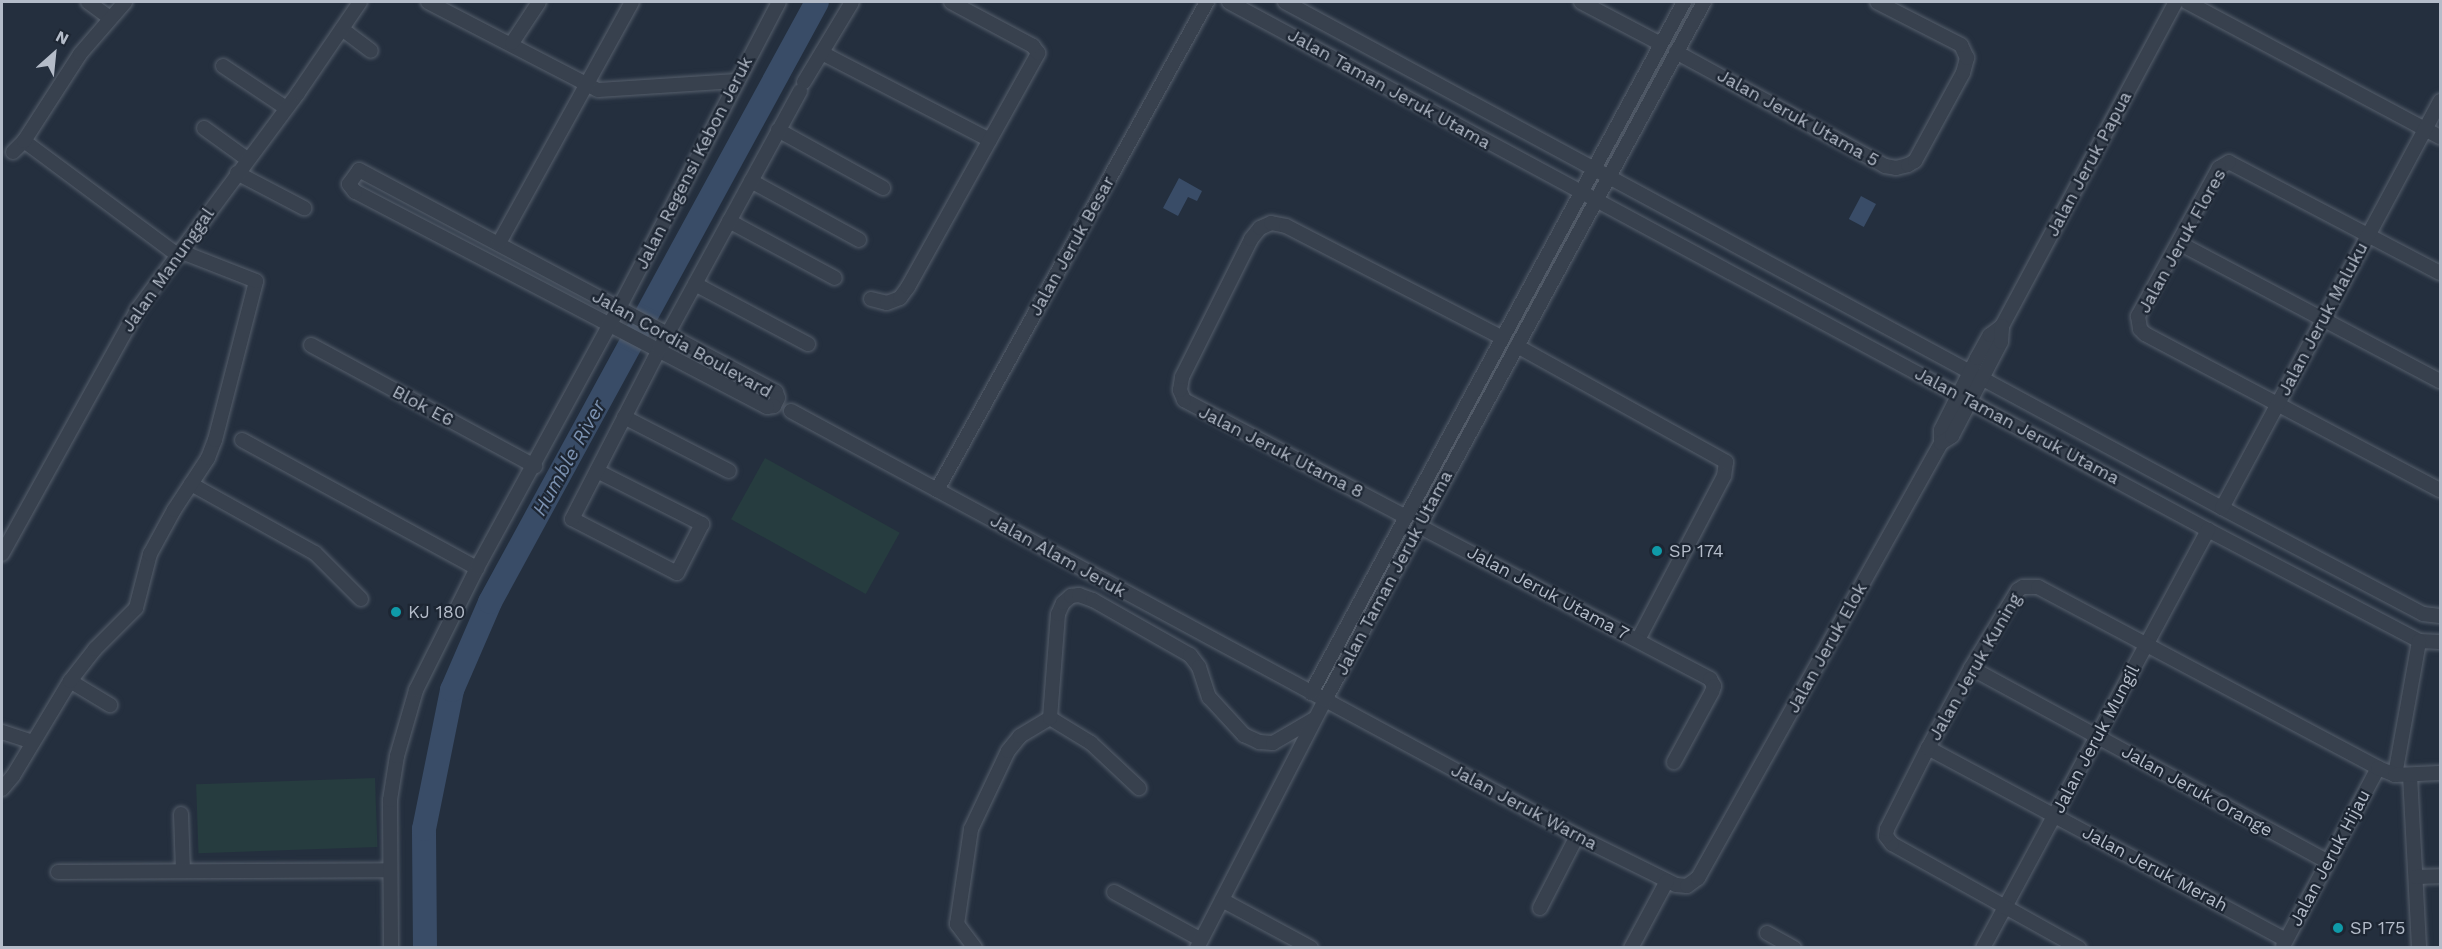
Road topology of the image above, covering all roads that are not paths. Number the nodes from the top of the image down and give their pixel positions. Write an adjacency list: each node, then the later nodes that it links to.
1 (88, 2): 19 (street)
2 (125, 2): 19 (street)
3 (360, 2): 20 (street, Jalan Manunggal)
4 (428, 2): 21 (street)
5 (539, 2): 21 (street)
6 (632, 2): 29 (street)
7 (778, 2): 28 (street, Jalan Regensi Kebon Jeruk)
8 (852, 2): 25 (street)
9 (951, 2): 37 (street)
10 (1207, 2): 80 (street, Jalan Jeruk Besar)
11 (1229, 2): 30 (street, Jalan Taman Jeruk Utama)
12 (1285, 2): 26 (street, Jalan Taman Jeruk Utama)
13 (1581, 2): 22 (street)
14 (1684, 2): 22 (street, Jalan Taman Jeruk Utama)
15 (1704, 2): 24 (street, Jalan Taman Jeruk Utama)
16 (1877, 2): 24 (street, Jalan Jeruk Utama 5)
17 (2176, 2): 61 (street, Jalan Jeruk Papua)
18 (2187, 2): 34 (street)
19 (110, 18): 38 (street)
20 (342, 29): 23 (street); 32 (street, Jalan Manunggal)
21 (512, 43): 29 (street)
22 (1661, 44): 41 (street, Jalan Taman Jeruk Utama)
23 (370, 51)
24 (1676, 52): 43 (street, Jalan Taman Jeruk Utama)
25 (822, 53): 35 (street); 37 (street)
26 (1396, 61): 30 (street); 41 (street, Jalan Taman Jeruk Utama)
27 (223, 66): 32 (street)
28 (737, 81): 29 (street); 59 (street, Jalan Regensi Kebon Jeruk)
29 (585, 84): 52 (street)
30 (1383, 85): 46 (street, Jalan Taman Jeruk Utama)
31 (2440, 101): 34 (street, Jalan Jeruk Maluku)
32 (286, 108): 40 (street, Jalan Manunggal)
33 (204, 128): 40 (street)
34 (2425, 129): 36 (street); 50 (street, Jalan Jeruk Maluku)
35 (778, 130): 44 (street); 45 (street)
36 (2440, 137)
37 (990, 140): 58 (street)
38 (24, 141): 39 (street); 54 (street)
39 (13, 152)
40 (247, 159): 42 (street, Jalan Manunggal)
41 (1594, 168): 43 (street, Jalan Taman Jeruk Utama); 46 (street, Jalan Taman Jeruk Utama)
42 (237, 173): 48 (street); 54 (street, Jalan Manunggal)
43 (1609, 175): 47 (street, Jalan Taman Jeruk Utama); 69 (street, Jalan Taman Jeruk Utama)
44 (751, 181): 49 (street); 51 (street)
45 (883, 188)
46 (1581, 194): 47 (street, Jalan Taman Jeruk Utama); 64 (street, Jalan Taman Jeruk Utama)
47 (1595, 201): 67 (street, Jalan Taman Jeruk Utama); 71 (street, Jalan Taman Jeruk Utama)
48 (304, 208)
49 (729, 221): 56 (street); 57 (street)
50 (2368, 236): 53 (street, Jalan Jeruk Flores); 55 (street, Jalan Jeruk Flores); 60 (street, Jalan Jeruk Maluku)
51 (859, 240)
52 (499, 243): 59 (street, Jalan Cordia Boulevard); 62 (street, Jalan Cordia Boulevard)
53 (2179, 243): 60 (street); 72 (street, Jalan Jeruk Flores)
54 (181, 254): 79 (street); 86 (street, Jalan Manunggal)
55 (2440, 273)
56 (835, 278)
57 (695, 284): 63 (street); 65 (street)
58 (871, 299)
59 (625, 311): 62 (street, Jalan Regensi Kebon Jeruk); 63 (street, Jalan Cordia Boulevard)
60 (2323, 321): 70 (street); 72 (street, Jalan Jeruk Maluku)
61 (2002, 326): 69 (street, Jalan Jeruk Papua); 69 (street, Jalan Jeruk Papua)
62 (615, 327): 68 (street, Jalan Cordia Boulevard); 76 (street, Jalan Regensi Kebon Jeruk)
63 (664, 332): 68 (street); 68 (street, Jalan Cordia Boulevard)
64 (1503, 338): 83 (street, Jalan Taman Jeruk Utama); 83 (street, Jalan Jeruk Utama 8)
65 (808, 344)
66 (311, 345): 76 (street, Blok E6)
67 (1517, 346): 84 (street, Jalan Taman Jeruk Utama); 90 (street, Jalan Jeruk Utama 7)
68 (655, 348): 74 (street)
69 (1976, 375): 71 (street, Jalan Jeruk Papua); 82 (street, Jalan Taman Jeruk Utama)
70 (2440, 381)
71 (1965, 397): 85 (street, Jalan Taman Jeruk Utama); 114 (street, Jalan Jeruk Elok)
72 (2278, 402): 81 (street, Jalan Jeruk Flores); 82 (street, Jalan Jeruk Maluku)
73 (791, 411): 80 (street, Jalan Alam Jeruk)
74 (624, 417): 77 (street); 78 (street)
75 (242, 440): 87 (street)
76 (535, 466): 87 (street, Jalan Regensi Kebon Jeruk)
77 (597, 471): 77 (street)
78 (729, 471)
79 (191, 484): 88 (street); 95 (street)
80 (937, 490): 96 (street, Jalan Alam Jeruk)
81 (2440, 490)
82 (2222, 508): 89 (street, Jalan Taman Jeruk Utama)
83 (1406, 517): 96 (street, Jalan Taman Jeruk Utama)
84 (1419, 526): 90 (street, Jalan Jeruk Utama 7); 97 (street, Jalan Taman Jeruk Utama)
85 (2208, 530): 91 (street, Jalan Taman Jeruk Utama); 93 (street, Jalan Jeruk Mungil)
86 (2, 554)
87 (477, 568): 116 (street, Jalan Regensi Kebon Jeruk)
88 (361, 599)
89 (2440, 616)
90 (1638, 640): 105 (street)
91 (2419, 641): 92 (street, Jalan Taman Jeruk Utama); 108 (street)
92 (2440, 642)
93 (2146, 645): 94 (street, Jalan Jeruk Kuning); 102 (street, Jalan Jeruk Mungil); 106 (street, Jalan Jeruk Kuning)
94 (1971, 668): 102 (street, Jalan Jeruk Orange); 104 (street, Jalan Jeruk Kuning)
95 (70, 681): 98 (street); 103 (street)
96 (1311, 693): 97 (street, Jalan Alam Jeruk)
97 (1325, 700): 100 (street, Jalan Taman Jeruk Utama); 113 (street, Jalan Jeruk Warna)
98 (110, 705)
99 (1050, 718): 100 (street); 109 (street); 130 (street)
100 (1316, 718): 123 (street, Jalan Taman Jeruk Utama)
101 (2, 732): 103 (street)
102 (2098, 737): 112 (street, Jalan Jeruk Mungil); 115 (street, Jalan Jeruk Orange)
103 (32, 742): 110 (street)
104 (1928, 748): 112 (street, Jalan Jeruk Merah); 124 (street, Jalan Jeruk Kuning)
105 (1674, 762)
106 (2378, 768): 108 (street, Jalan Jeruk Kuning); 115 (street, Jalan Jeruk Hijau)
107 (2440, 773): 108 (street, Jalan Jeruk Kuning)
108 (2403, 775): 120 (street)
109 (1139, 788)
110 (2, 789)
111 (181, 814): 117 (street)
112 (2055, 815): 124 (street, Jalan Jeruk Mungil); 128 (street, Jalan Jeruk Merah)
113 (1577, 836): 121 (street, Jalan Jeruk Warna); 125 (street)
114 (1713, 853): 121 (street, Jalan Jeruk Warna)
115 (2328, 862): 128 (street, Jalan Jeruk Hijau)
116 (389, 870): 117 (street); 129 (street, Jalan Regensi Kebon Jeruk)
117 (183, 871): 118 (street)
118 (58, 872)
119 (2440, 876): 120 (street)
120 (2416, 877): 136 (street)
121 (1667, 881): 132 (street)
122 (1114, 892): 127 (street)
123 (1222, 900): 127 (street, Jalan Taman Jeruk Utama); 131 (street)
124 (2005, 907): 134 (street, Jalan Jeruk Mungil); 135 (street, Jalan Jeruk Kuning)
125 (1540, 908)
126 (1767, 933): 133 (street)
127 (1199, 943)
128 (2284, 944)
129 (391, 948)
130 (975, 948)
131 (1311, 948)
132 (1631, 948)
133 (1794, 948)
134 (1983, 948)
135 (2079, 948)
136 (2419, 948)

